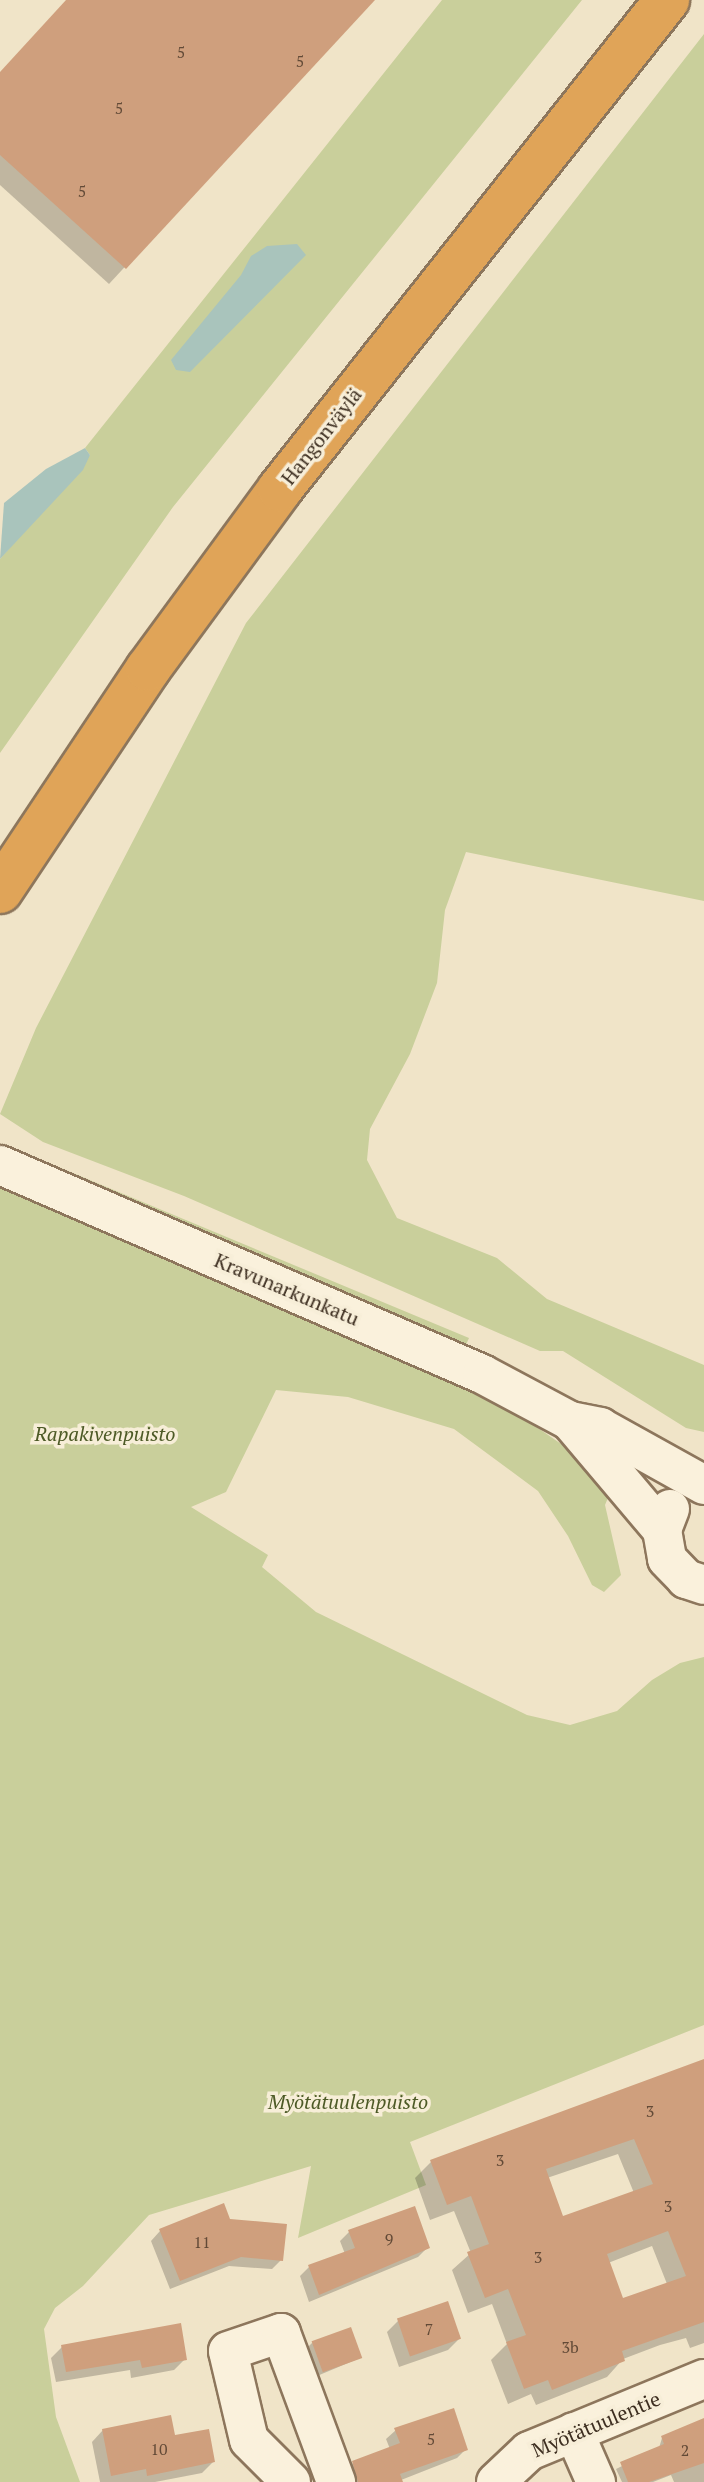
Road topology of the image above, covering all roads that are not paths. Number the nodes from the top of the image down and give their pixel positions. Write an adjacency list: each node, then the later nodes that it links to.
1 (667, 0): 2 (highway, Hangonväylä)
2 (0, 891)
3 (14, 1171): 4 (street, Kravunarkunkatu)
4 (570, 1421): 5 (street, Kravunarkunkatu); 6 (street, Kravunarkunkatu)
5 (704, 1486): 6 (street)
6 (662, 1530): 7 (street)
7 (704, 1585)
8 (704, 2379): 9 (street, Myötätuulentie)
9 (574, 2432): 12 (street, Myötätuulentie); 13 (street)
10 (291, 2482): 11 (street)
11 (336, 2482)
12 (496, 2482)
13 (596, 2482)

